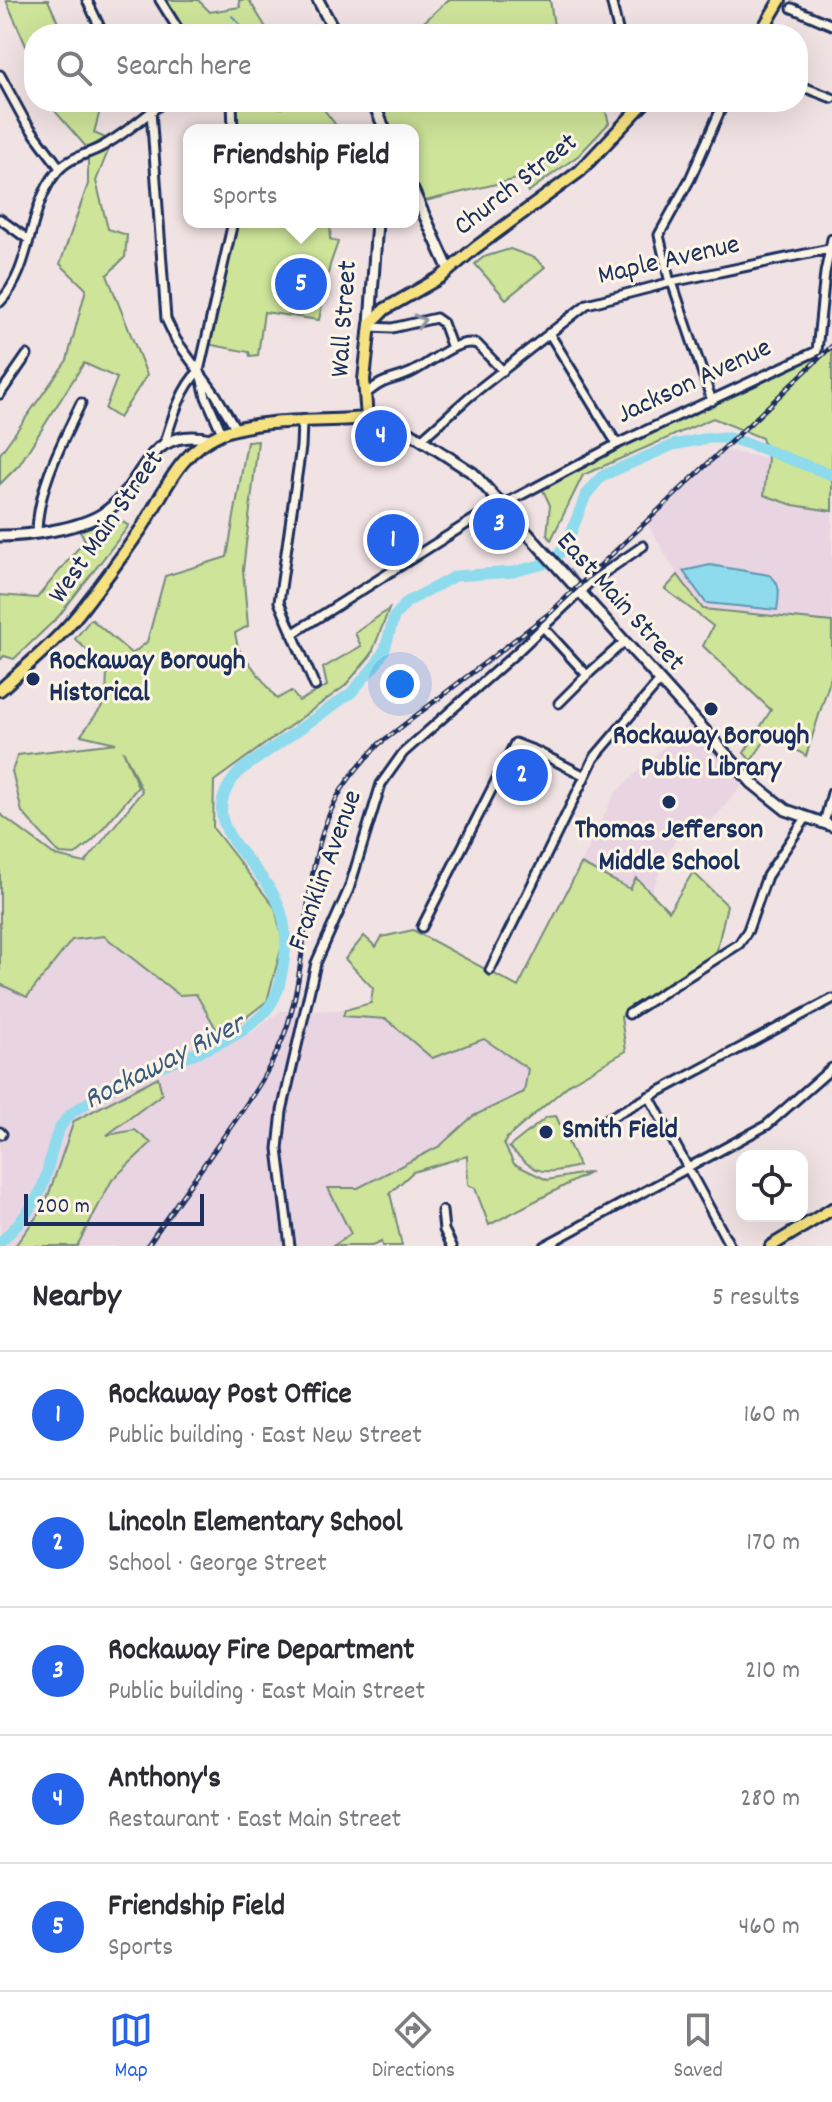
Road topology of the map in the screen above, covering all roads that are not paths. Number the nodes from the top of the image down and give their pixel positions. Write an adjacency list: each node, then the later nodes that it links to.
1 (87, 0): 7 (street)
2 (160, 0): 8 (street)
3 (318, 0): 9 (street)
4 (611, 0): 10 (street)
5 (780, 0): 11 (main road)
6 (792, 8): 12 (street)
7 (98, 24)
8 (175, 24)
9 (331, 24)
10 (617, 24)
11 (766, 24)
12 (832, 25)
13 (0, 75): 14 (street)
14 (5, 87): 16 (street); 22 (street)
15 (808, 89): 17 (street)
16 (0, 95)
17 (832, 98)
18 (146, 112): 22 (street)
19 (151, 112): 39 (street)
20 (636, 112): 30 (main road, Church Street)
21 (720, 112): 31 (street)
22 (60, 168): 28 (street)
23 (419, 203): 30 (street)
24 (0, 219): 28 (street)
25 (232, 228): 39 (street)
26 (377, 228): 33 (street, Wall Street)
27 (832, 239): 29 (street)
28 (29, 240): 32 (street)
29 (829, 249): 31 (street, Maple Avenue); 43 (street, Jackson Avenue)
30 (449, 270): 34 (main road, Church Street)
31 (671, 283): 36 (street, Maple Avenue); 43 (street)
32 (0, 302)
33 (372, 305): 34 (street); 35 (street, Wall Street)
34 (385, 309): 35 (main road, Church Street)
35 (370, 325): 37 (street, one-way to 37); 42 (main road, Wall Street)
36 (549, 333): 40 (street, Maple Avenue); 52 (street)
37 (452, 348): 40 (street); 42 (street)
38 (27, 355): 41 (street)
39 (199, 371): 47 (street); 48 (street); 51 (street)
40 (503, 371): 50 (street, Maple Avenue)
41 (0, 394)
42 (366, 394): 45 (main road, Wall Street)
43 (712, 401): 52 (street, Jackson Avenue)
44 (81, 403): 54 (street)
45 (367, 418): 46 (main road, West Main Street); 50 (street, East Main Street)
46 (302, 423): 47 (main road, West Main Street); 59 (street)
47 (236, 429): 48 (main road, West Main Street)
48 (222, 433): 49 (main road, West Main Street)
49 (211, 439): 51 (street); 64 (main road, West Main Street)
50 (422, 439): 53 (street, East Main Street)
51 (165, 442): 54 (street)
52 (617, 444): 53 (street, Jackson Avenue)
53 (502, 504): 57 (street, East Main Street); 59 (street, Jackson Avenue)
54 (37, 532): 55 (street)
55 (0, 536)
56 (643, 546): 57 (street, Franklin Avenue)
57 (579, 591): 58 (street, Franklin Avenue); 60 (street, East Main Street)
58 (543, 627): 61 (street); 80 (street, Franklin Avenue)
59 (292, 634): 63 (street)
60 (624, 642): 61 (street); 62 (street, East Main Street)
61 (587, 675): 65 (street)
62 (659, 682): 66 (street); 68 (street, East Main Street)
63 (315, 686)
64 (0, 690)
65 (559, 703)
66 (585, 776): 70 (street); 71 (street)
67 (832, 793): 69 (street)
68 (806, 818): 69 (street, East Main Street); 73 (street)
69 (828, 824)
70 (422, 927)
71 (490, 970)
72 (832, 999): 75 (street)
73 (629, 1014)
74 (832, 1068): 77 (street)
75 (649, 1096): 76 (street); 77 (street)
76 (583, 1132)
77 (689, 1168): 82 (street); 83 (street)
78 (832, 1209): 84 (main road)
79 (442, 1211): 81 (street)
80 (290, 1246)
81 (452, 1246)
82 (544, 1246)
83 (730, 1246)
84 (771, 1246)

